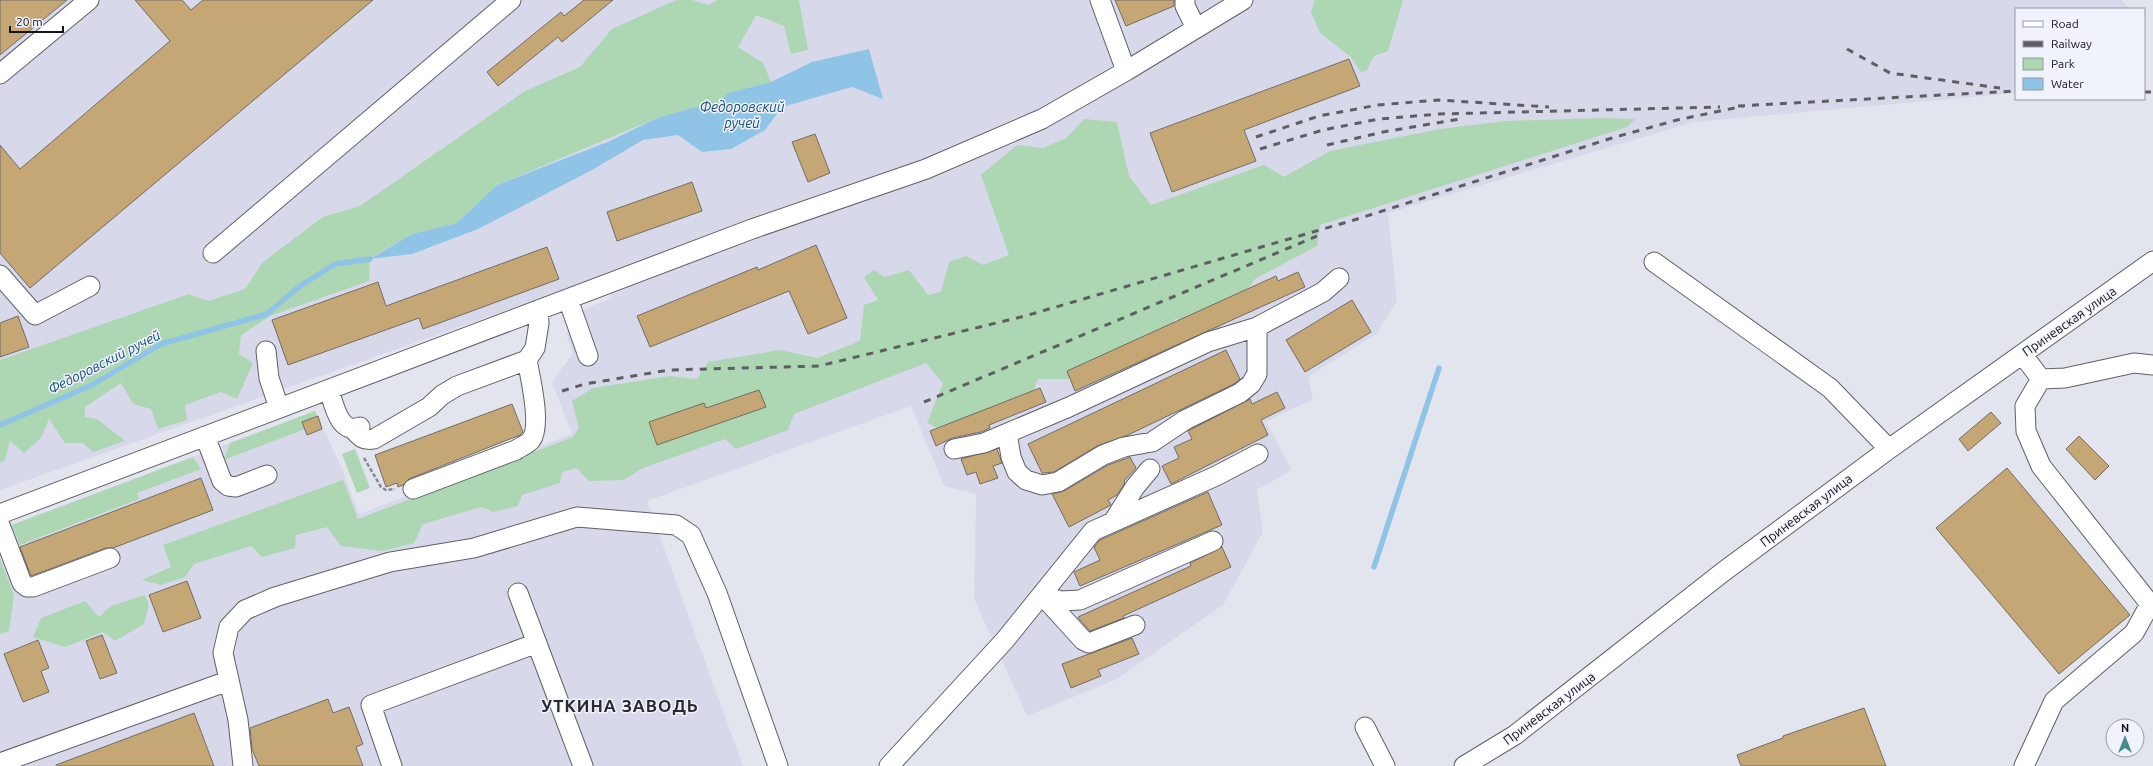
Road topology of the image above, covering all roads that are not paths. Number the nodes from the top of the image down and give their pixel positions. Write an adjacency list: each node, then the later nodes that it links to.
1 (89, 0): 8 (street)
2 (511, 0): 9 (street)
3 (1100, 0): 7 (street)
4 (1185, 0): 6 (street)
5 (1239, 1): 6 (street)
6 (1196, 28): 7 (street)
7 (1126, 71): 15 (street)
8 (0, 74)
9 (213, 253)
10 (2153, 261): 19 (street, Приневская улица)
11 (1654, 262): 30 (street)
12 (0, 275): 14 (street)
13 (1339, 278): 17 (street)
14 (90, 286)
15 (568, 299): 16 (street); 20 (street)
16 (538, 310): 21 (street); 24 (street)
17 (1257, 327): 26 (street); 28 (street)
18 (266, 351): 25 (street)
19 (2022, 354): 23 (street); 30 (street, Приневская улица)
20 (588, 356)
21 (527, 360): 24 (street); 34 (street)
22 (2153, 365): 23 (street)
23 (2041, 379): 55 (street)
24 (329, 390): 25 (street)
25 (279, 408): 27 (street)
26 (1007, 433): 28 (street); 29 (street)
27 (205, 436): 33 (street); 36 (street)
28 (1152, 442): 32 (street)
29 (954, 449)
30 (1889, 449): 54 (street, Приневская улица)
31 (1258, 454): 35 (street)
32 (1150, 470): 35 (street); 37 (street)
33 (267, 475)
34 (413, 488)
35 (1157, 502): 37 (street)
36 (0, 514)
37 (1112, 522): 42 (street)
38 (0, 525): 40 (street)
39 (1213, 541): 42 (street)
40 (110, 558)
41 (518, 593): 44 (street)
42 (1042, 595): 43 (street); 52 (street)
43 (1135, 625)
44 (537, 643): 49 (street); 50 (street)
45 (228, 681): 47 (street); 48 (street); 51 (street)
46 (1365, 727): 53 (street)
47 (0, 763)
48 (243, 766)
49 (392, 766)
50 (583, 766)
51 (778, 766)
52 (889, 766)
53 (1385, 766)
54 (1464, 766)
55 (2024, 766)

